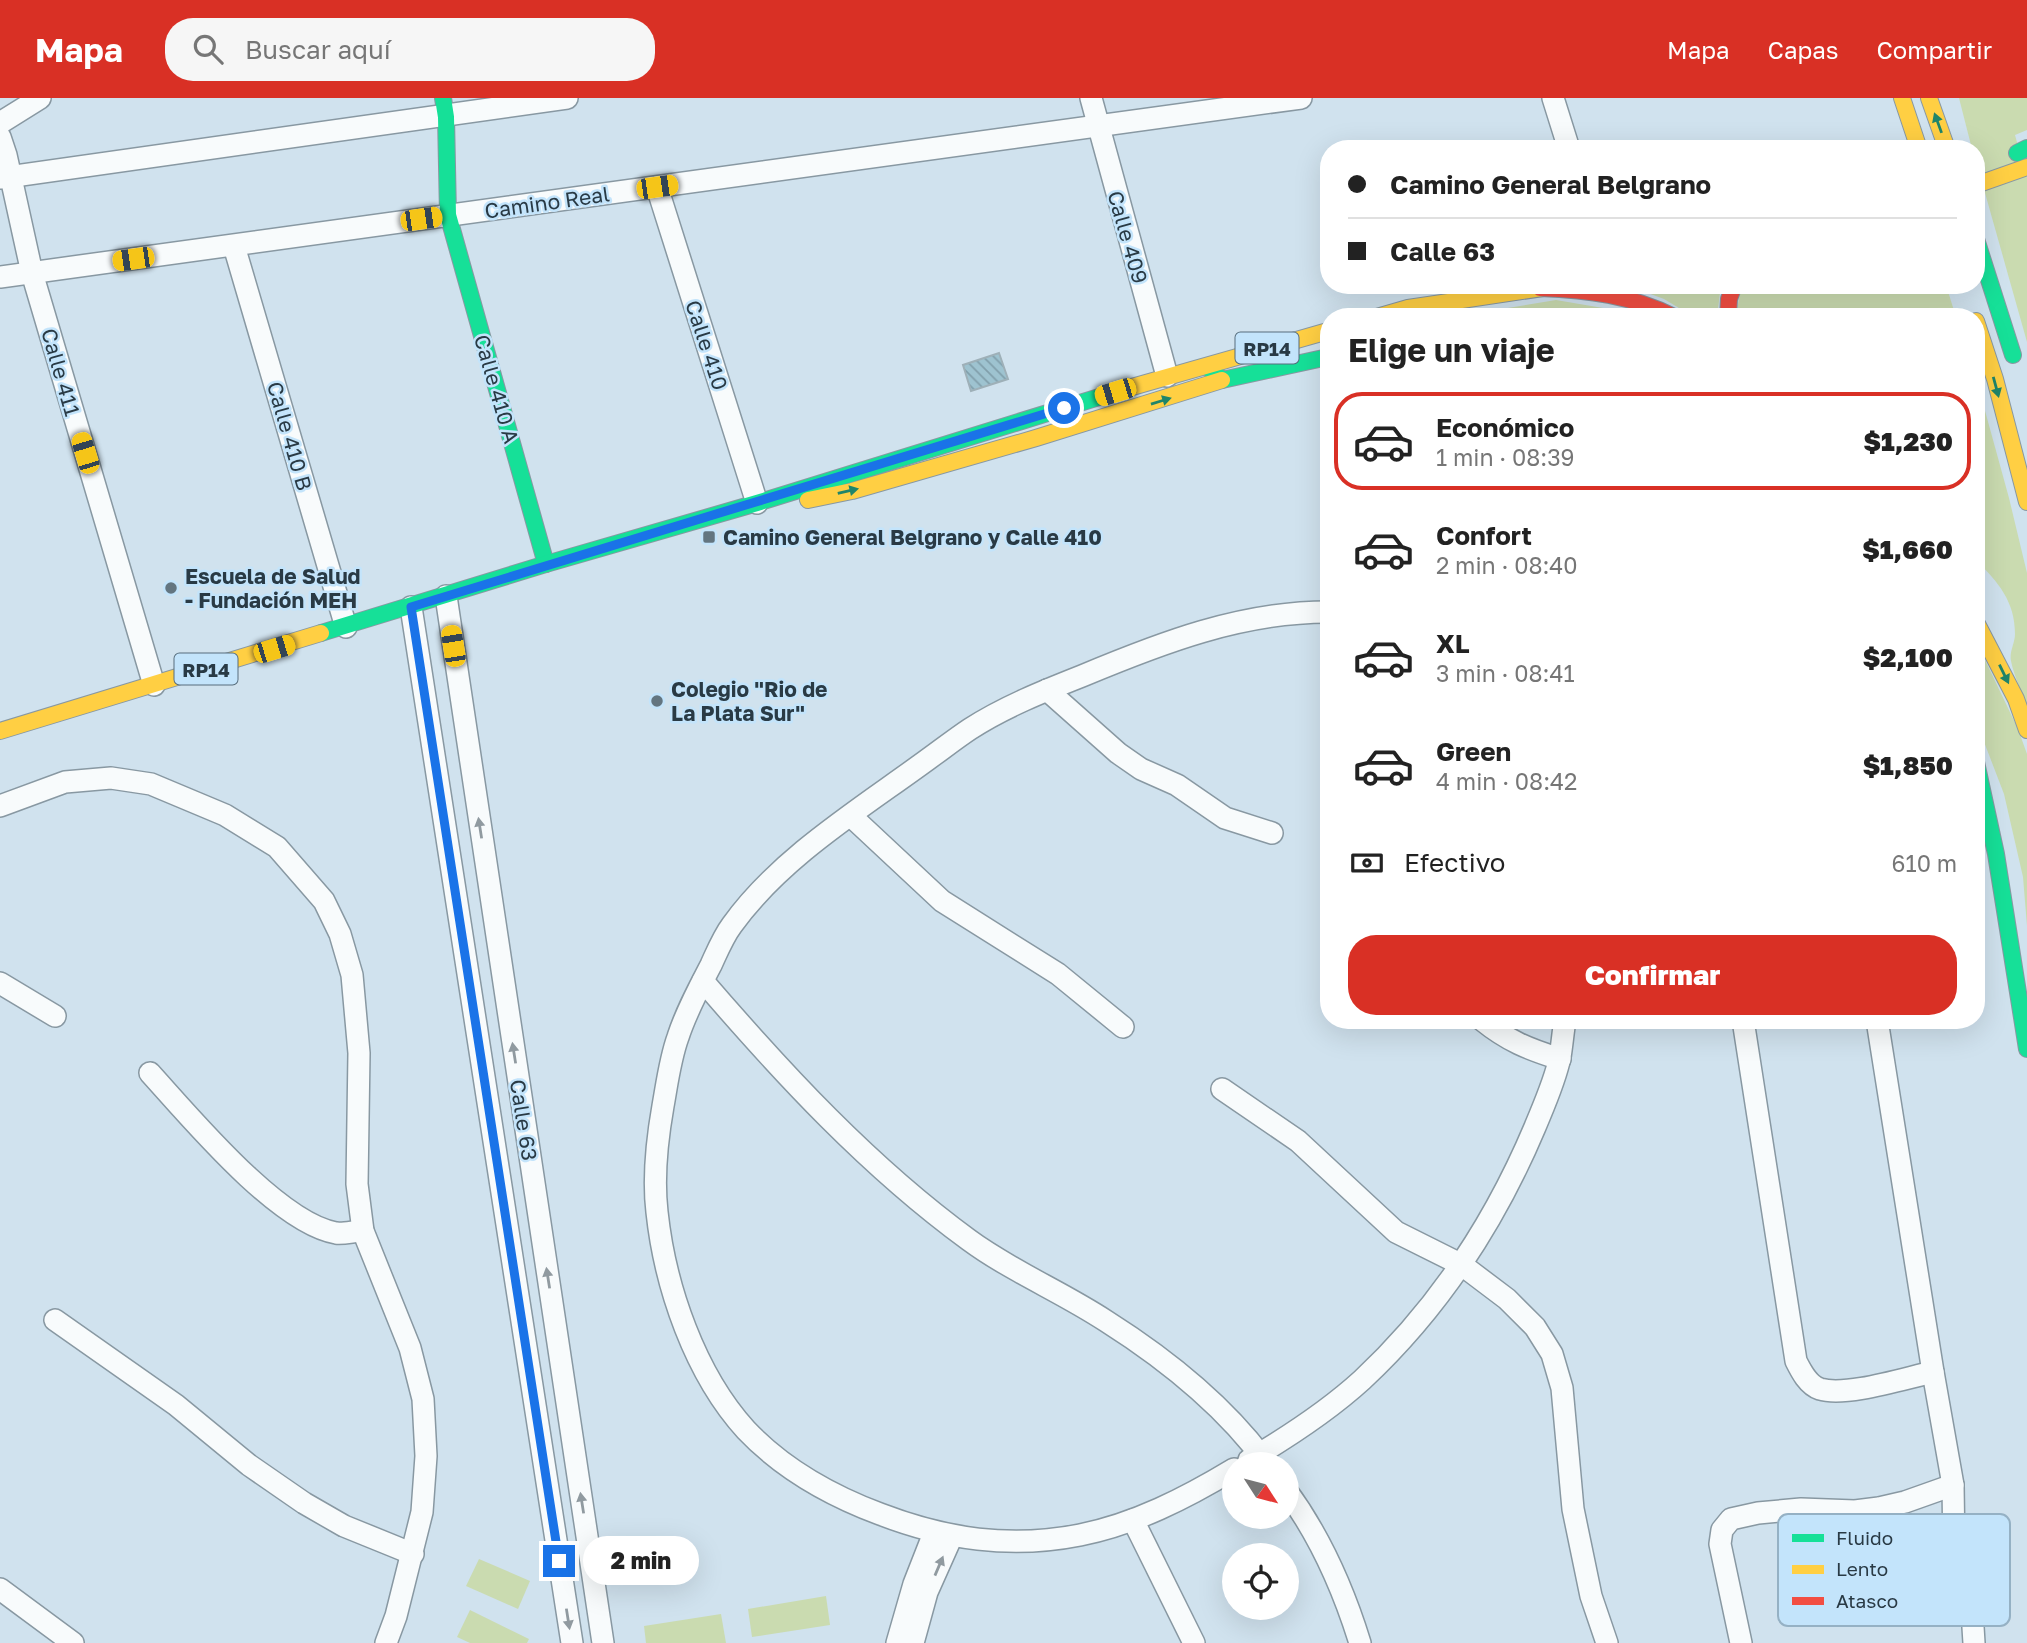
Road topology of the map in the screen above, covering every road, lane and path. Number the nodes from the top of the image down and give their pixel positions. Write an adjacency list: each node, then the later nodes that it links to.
1 (40, 98): 10 (street)
2 (567, 98): 9 (street)
3 (1091, 98): 11 (street, Calle 409)
4 (1301, 98): 11 (street, Camino Real)
5 (1553, 98): 13 (street)
6 (1902, 98): 14 (main road)
7 (1928, 98): 15 (main road, one-way to 7)
8 (1949, 105): 16 (main road)
9 (444, 107): 18 (street); 21 (main road)
10 (0, 124)
11 (1098, 127): 20 (street, Camino Real); 38 (street, Calle 409)
12 (0, 137): 18 (street, Calle 411)
13 (1566, 140)
14 (1916, 140)
15 (1944, 140)
16 (1957, 140)
17 (2021, 157): 19 (main road)
18 (6, 177): 25 (street, Calle 411)
19 (1985, 179)
20 (657, 187): 21 (street, Camino Real); 41 (street, Calle 410)
21 (448, 215): 22 (street, Camino Real); 42 (main road, Calle 410 A)
22 (234, 246): 25 (street, Camino Real); 46 (street, Calle 410 B)
23 (1985, 253): 32 (main road)
24 (1985, 267): 32 (main road)
25 (32, 273): 26 (street, Camino Real); 48 (street, Calle 411)
26 (0, 277)
27 (1417, 294): 30 (street)
28 (1499, 294): 30 (main road)
29 (1618, 294): 31 (main road)
30 (1408, 308)
31 (1659, 308)
32 (1999, 310): 37 (main road)
33 (1320, 333): 36 (main road, RP14)
34 (1985, 349): 40 (main road, one-way to 40)
35 (1320, 359): 39 (main road)
36 (1207, 365): 38 (main road, RP14); 39 (main road)
37 (2017, 368)
38 (1167, 376): 41 (main road, RP14)
39 (1222, 380): 41 (main road, one-way to 39)
40 (2027, 502)
41 (757, 503): 42 (main road, RP14)
42 (546, 564): 43 (main road, RP14)
43 (446, 596): 44 (main road, RP14); 85 (street, Calle 63, one-way to 43)
44 (411, 607): 46 (main road, RP14); 84 (street, Calle 63, one-way to 84)
45 (1320, 612): 49 (street)
46 (346, 627): 48 (main road, RP14)
47 (1985, 639): 50 (main road, one-way to 50)
48 (154, 685): 51 (main road, RP14)
49 (1047, 690): 54 (street); 55 (street)
50 (2027, 730)
51 (0, 732)
52 (1985, 803): 64 (main road)
53 (0, 806): 68 (street)
54 (850, 817): 56 (street); 59 (street)
55 (1272, 833)
56 (703, 981): 72 (street); 79 (street)
57 (0, 983): 58 (street)
58 (55, 1016)
59 (1123, 1027)
60 (1492, 1029): 65 (street)
61 (1564, 1029): 65 (street)
62 (1744, 1029): 71 (street)
63 (1878, 1029): 71 (street)
64 (2027, 1049)
65 (1560, 1059): 69 (street)
66 (150, 1073): 68 (street)
67 (1222, 1089): 69 (street)
68 (363, 1231): 80 (street)
69 (1462, 1265): 73 (street); 90 (street)
70 (55, 1320): 80 (street)
71 (1933, 1372): 75 (street)
72 (1252, 1452)
73 (1268, 1452)
74 (1222, 1476): 78 (street)
75 (1953, 1485): 77 (street); 91 (street)
76 (1299, 1509): 89 (street)
77 (1953, 1514)
78 (1133, 1520): 79 (street); 88 (street)
79 (943, 1535): 86 (street); 87 (street, one-way to 79)
80 (412, 1554): 83 (street)
81 (0, 1589): 82 (street)
82 (74, 1643)
83 (386, 1643)
84 (572, 1643)
85 (603, 1643)
86 (897, 1643)
87 (913, 1643)
88 (1194, 1643)
89 (1360, 1643)
90 (1607, 1643)
91 (1741, 1643)

